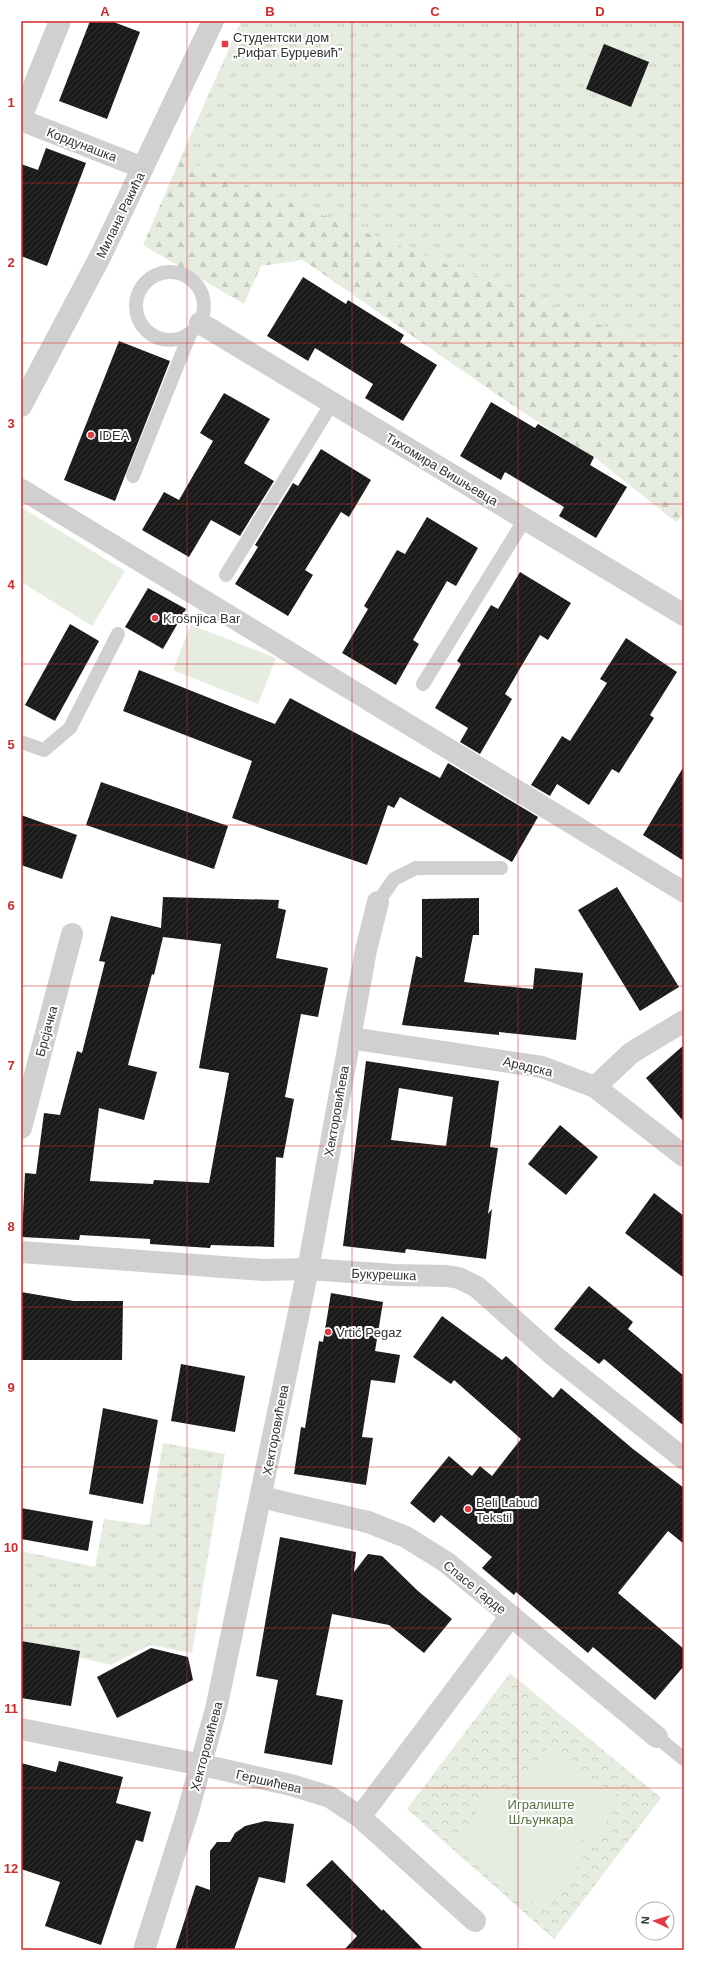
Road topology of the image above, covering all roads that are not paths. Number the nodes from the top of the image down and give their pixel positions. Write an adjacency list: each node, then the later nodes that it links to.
1 (60, 21): 3 (street)
2 (213, 21): 4 (street, Милана Ракића)
3 (21, 119): 4 (street, Кордунашка)
4 (143, 168): 7 (street, Милана Ракића)
5 (195, 329): 5 (lane); 6 (street, Тихомира Вишњевца); 8 (lane)
6 (332, 403): 10 (street, Тихомира Вишњевца); 11 (lane)
7 (21, 406)
8 (133, 476)
9 (21, 489): 17 (street)
10 (525, 519): 12 (street, Тихомира Вишњевца); 14 (lane)
11 (226, 575)
12 (684, 615)
13 (118, 634): 15 (lane)
14 (423, 684)
15 (21, 742)
16 (501, 868): 18 (lane)
17 (684, 892)
18 (378, 902): 21 (street, Хекторовићева)
19 (72, 934): 23 (street, Брсјачка)
20 (684, 1021): 22 (street)
21 (350, 1038): 22 (street, Арадска); 26 (street, Хекторовићева)
22 (595, 1087): 24 (street, Арадска)
23 (21, 1128)
24 (684, 1156)
25 (21, 1252): 26 (street, Букурешка)
26 (308, 1269): 27 (street, Букурешка); 28 (street, Хекторовићева)
27 (684, 1459)
28 (261, 1497): 29 (street, Спасе Гарде); 33 (street, Хекторовићева)
29 (511, 1616): 31 (street, Спасе Гарде); 34 (street)
30 (21, 1729): 33 (street, Гершићева)
31 (656, 1737): 32 (lane)
32 (684, 1759)
33 (202, 1765): 34 (street, Гершићева); 36 (street, Хекторовићева)
34 (360, 1817): 35 (street, Гершићева)
35 (475, 1921)
36 (144, 1950)

